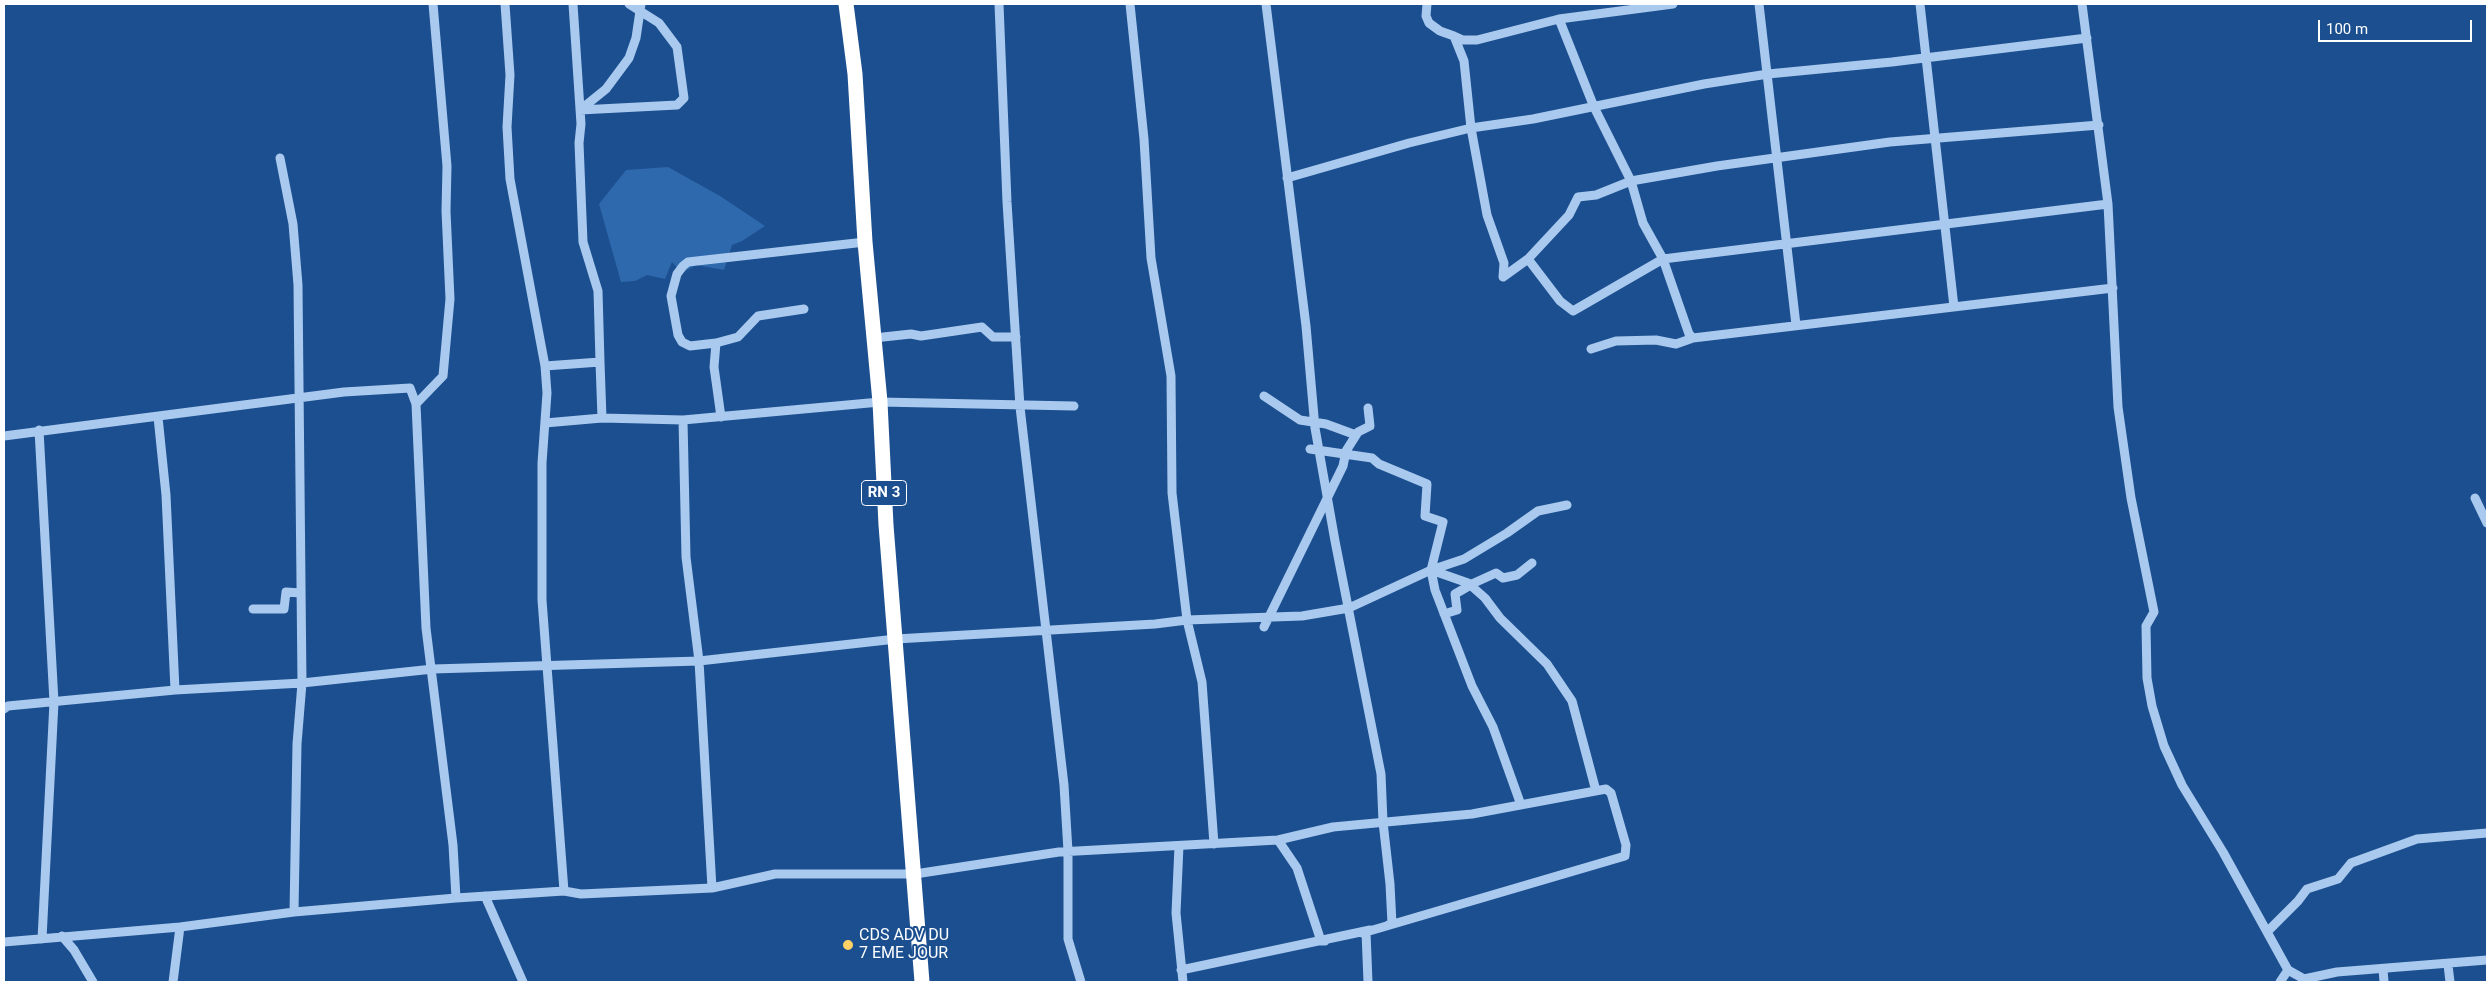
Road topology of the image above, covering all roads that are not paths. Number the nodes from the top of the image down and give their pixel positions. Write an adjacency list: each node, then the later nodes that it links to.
1 (433, 4): 50 (street)
2 (505, 4): 46 (street)
3 (573, 4): 22 (street)
4 (629, 4): 14 (street)
5 (846, 4): 32 (highway, RN 3)
6 (999, 4): 40 (street)
7 (1130, 4): 77 (street)
8 (1266, 4): 28 (street)
9 (1427, 4): 17 (street)
10 (1673, 4): 15 (street)
11 (1759, 4): 20 (street)
12 (1920, 4): 19 (street)
13 (2082, 4): 18 (street)
14 (640, 7): 22 (street); 22 (street)
15 (1605, 8): 16 (street)
16 (1559, 19): 17 (street); 21 (street)
17 (1454, 36): 24 (street)
18 (2087, 38): 19 (street); 23 (street)
19 (1927, 57): 20 (street); 25 (street)
20 (1768, 74): 21 (street); 27 (street)
21 (1594, 107): 24 (street); 29 (street)
22 (580, 110): 45 (street)
23 (2099, 125): 25 (street); 30 (street)
24 (1471, 128): 28 (street); 34 (street)
25 (1934, 138): 27 (street); 31 (street)
26 (280, 158): 48 (street)
27 (1776, 158): 29 (street); 33 (street)
28 (1287, 178): 59 (street)
29 (1631, 181): 34 (street); 35 (street)
30 (2108, 204): 31 (street); 36 (street)
31 (1944, 224): 33 (street); 37 (street)
32 (865, 242): 41 (highway, RN 3); 43 (street)
33 (1786, 243): 35 (street); 39 (street)
34 (1528, 259): 35 (street)
35 (1663, 259): 42 (street)
36 (2113, 288): 37 (street); 105 (street)
37 (1954, 306): 39 (street)
38 (804, 309): 43 (street)
39 (1796, 325): 42 (street)
40 (1016, 337): 41 (street); 52 (street)
41 (874, 338): 49 (highway, RN 3)
42 (1693, 338): 44 (street)
43 (716, 343): 55 (street)
44 (1591, 349)
45 (600, 362): 46 (street); 56 (street)
46 (545, 366): 58 (street)
47 (1264, 396): 59 (street)
48 (299, 397): 50 (street); 54 (street); 72 (street)
49 (880, 402): 52 (street); 55 (street); 80 (highway, RN 3)
50 (416, 404): 83 (street)
51 (1074, 406): 52 (street)
52 (1020, 407): 79 (street)
53 (1368, 408): 61 (street)
54 (158, 417): 60 (street); 85 (street)
55 (721, 417): 57 (street)
56 (602, 418): 57 (street); 58 (street)
57 (683, 420): 81 (street)
58 (544, 423): 82 (street)
59 (1315, 423): 61 (street); 63 (street)
60 (39, 430): 62 (street); 86 (street)
61 (1356, 435): 64 (street)
62 (4, 436)
63 (1315, 450): 64 (street); 65 (street)
64 (1346, 454): 65 (street); 70 (street)
65 (1327, 498): 73 (street); 76 (street)
66 (2475, 498): 68 (street)
67 (1567, 505): 70 (street)
68 (2487, 523)
69 (1532, 563): 71 (street)
70 (1431, 570): 71 (street); 73 (street); 75 (street)
71 (1470, 585): 75 (street); 88 (street)
72 (301, 593): 74 (street); 84 (street)
73 (1349, 608): 76 (street); 90 (street)
74 (253, 609)
75 (1444, 614): 89 (street)
76 (1269, 618): 77 (street); 78 (street)
77 (1187, 620): 79 (street); 93 (street)
78 (1264, 627)
79 (1045, 630): 80 (street); 95 (street)
80 (896, 639): 81 (street); 96 (highway, RN 3)
81 (699, 661): 82 (street); 97 (street)
82 (547, 666): 83 (street); 98 (street)
83 (433, 669): 84 (street); 100 (street)
84 (302, 683): 85 (street); 101 (street)
85 (175, 690): 86 (street)
86 (54, 702): 87 (street); 107 (street)
87 (4, 708)
88 (1596, 791): 89 (street); 102 (street)
89 (1522, 805): 90 (street)
90 (1383, 822): 92 (street); 102 (street)
91 (2487, 833): 105 (street)
92 (1278, 840): 93 (street); 108 (street)
93 (1214, 844): 94 (street)
94 (1179, 846): 95 (street); 113 (street)
95 (1068, 851): 96 (street); 120 (street)
96 (915, 874): 97 (street); 119 (highway, RN 3)
97 (712, 888): 98 (street)
98 (564, 891): 99 (street)
99 (485, 896): 100 (street); 118 (street)
100 (456, 898): 101 (street)
101 (294, 912): 103 (street)
102 (1392, 924): 104 (street); 108 (street)
103 (180, 928): 106 (street); 117 (street)
104 (1366, 932): 108 (street); 122 (street)
105 (2267, 932): 114 (street)
106 (62, 936): 107 (street); 116 (street)
107 (42, 939): 109 (street)
108 (1321, 941): 113 (street)
109 (4, 942)
110 (2487, 960): 111 (street)
111 (2448, 965): 112 (street); 125 (street)
112 (2383, 969): 115 (street); 124 (street)
113 (1181, 970): 121 (street)
114 (2288, 970): 115 (street); 123 (street)
115 (2304, 981)
116 (93, 982)
117 (173, 982)
118 (523, 982)
119 (922, 982)
120 (1081, 982)
121 (1183, 982)
122 (1368, 982)
123 (2280, 982)
124 (2384, 982)
125 (2450, 982)

